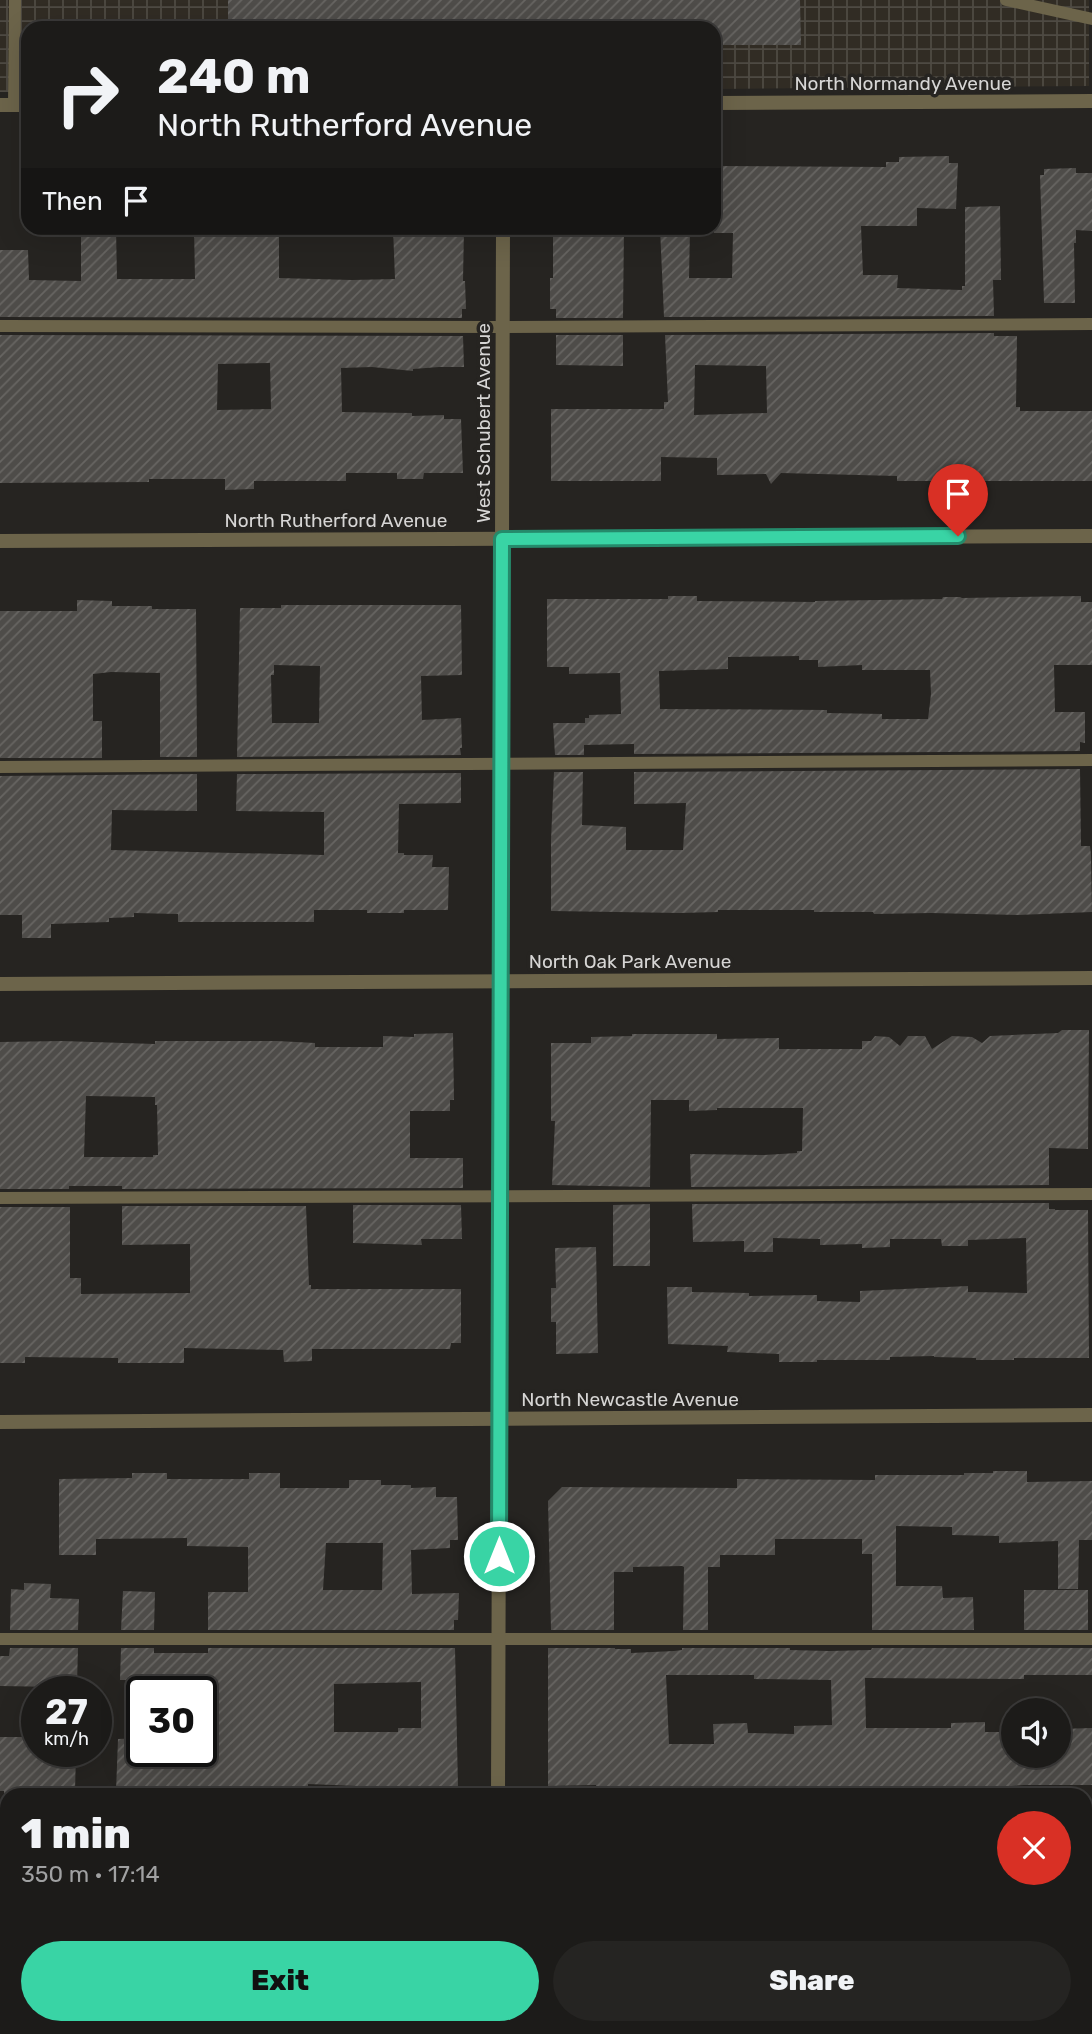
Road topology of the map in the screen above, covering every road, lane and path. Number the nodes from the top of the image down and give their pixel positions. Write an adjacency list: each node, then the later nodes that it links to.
1 (15, 0): 6 (lane)
2 (1006, 0): 3 (lane)
3 (1092, 19)
4 (1092, 101): 5 (street, North Normandy Avenue)
5 (721, 103)
6 (14, 105)
7 (503, 235): 10 (street, West Schubert Avenue)
8 (1092, 324): 10 (lane)
9 (0, 326): 10 (lane)
10 (503, 327): 12 (street, West Schubert Avenue)
11 (1092, 536): 12 (street, North Rutherford Avenue)
12 (502, 539): 13 (street, North Rutherford Avenue); 15 (street, West Schubert Avenue)
13 (0, 541)
14 (1092, 760): 15 (lane)
15 (501, 764): 16 (lane); 18 (street, West Schubert Avenue)
16 (0, 767)
17 (1092, 978): 18 (street, North Oak Park Avenue)
18 (501, 981): 19 (street, North Oak Park Avenue); 21 (street, West Schubert Avenue)
19 (0, 984)
20 (1092, 1194): 21 (lane)
21 (500, 1196): 22 (lane); 24 (street, West Schubert Avenue)
22 (0, 1198)
23 (1092, 1415): 24 (street, North Newcastle Avenue)
24 (499, 1419): 25 (street, North Newcastle Avenue); 27 (street, West Schubert Avenue)
25 (0, 1422)
26 (0, 1639): 27 (lane)
27 (499, 1639): 28 (lane); 29 (street, West Schubert Avenue)
28 (1092, 1639)
29 (498, 1788)

